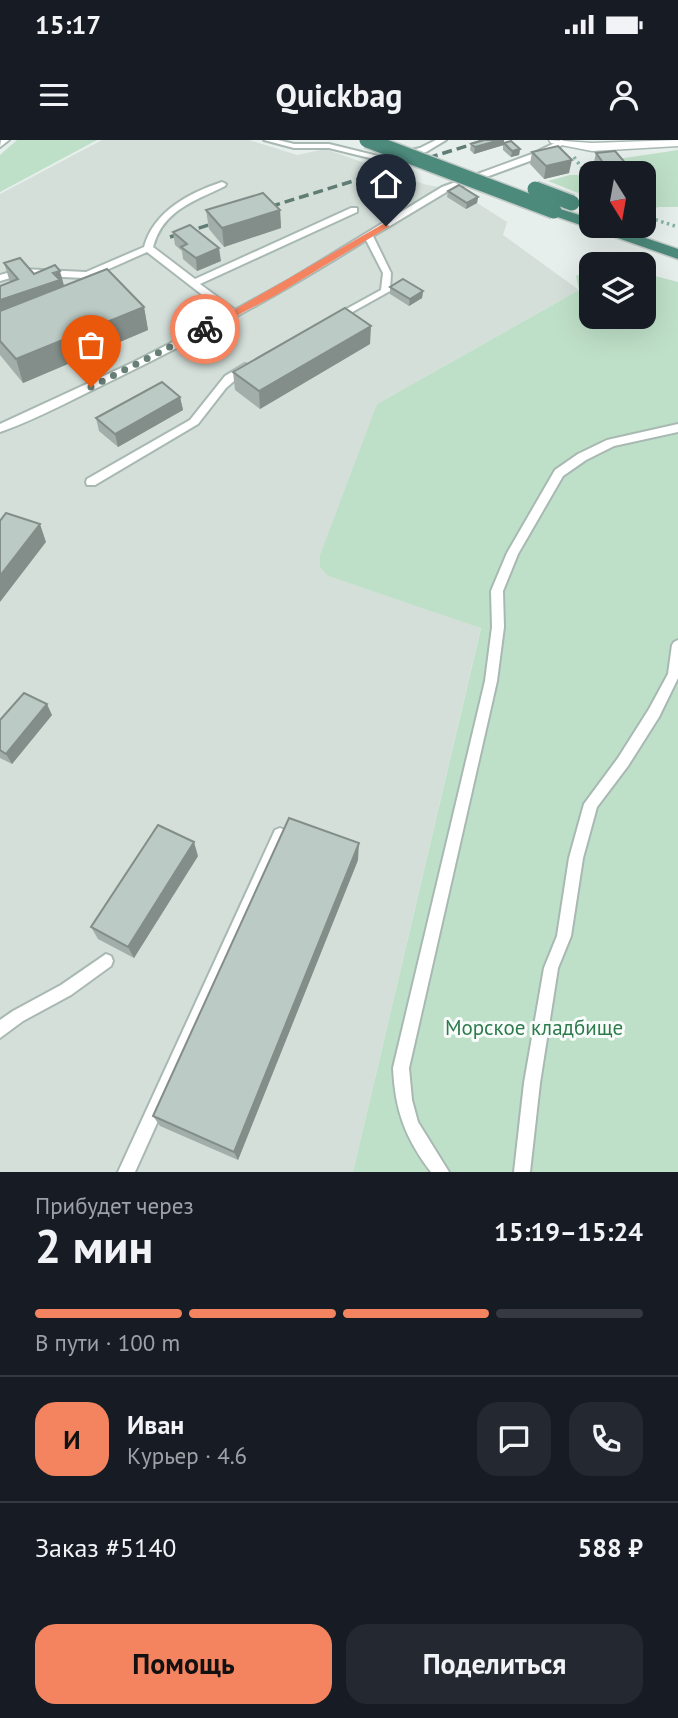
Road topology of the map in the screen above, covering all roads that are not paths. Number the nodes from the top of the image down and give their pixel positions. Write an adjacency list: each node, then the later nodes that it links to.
1 (5, 140): 8 (lane)
2 (268, 140): 5 (lane)
3 (368, 140): 12 (highway, bridge)
4 (407, 140): 10 (highway, bridge)
5 (442, 140)
6 (560, 141): 7 (street); 14 (lane)
7 (673, 142)
8 (0, 145)
9 (222, 184): 17 (lane)
10 (579, 205)
11 (355, 210): 21 (lane)
12 (579, 220)
13 (656, 232): 16 (highway)
14 (369, 236): 23 (lane); 24 (lane)
15 (632, 238): 18 (highway)
16 (678, 240)
17 (148, 248): 19 (lane); 21 (lane)
18 (678, 254)
19 (86, 275): 20 (lane); 22 (lane)
20 (0, 278)
21 (196, 282): 23 (lane)
22 (81, 296)
23 (234, 314): 26 (lane)
24 (323, 324)
25 (253, 363): 28 (lane)
26 (0, 428)
27 (678, 428): 34 (lane)
28 (91, 482)
29 (678, 645): 35 (lane)
30 (280, 834): 33 (lane)
31 (106, 961): 32 (lane)
32 (0, 1030)
33 (126, 1172)
34 (441, 1172)
35 (522, 1172)

